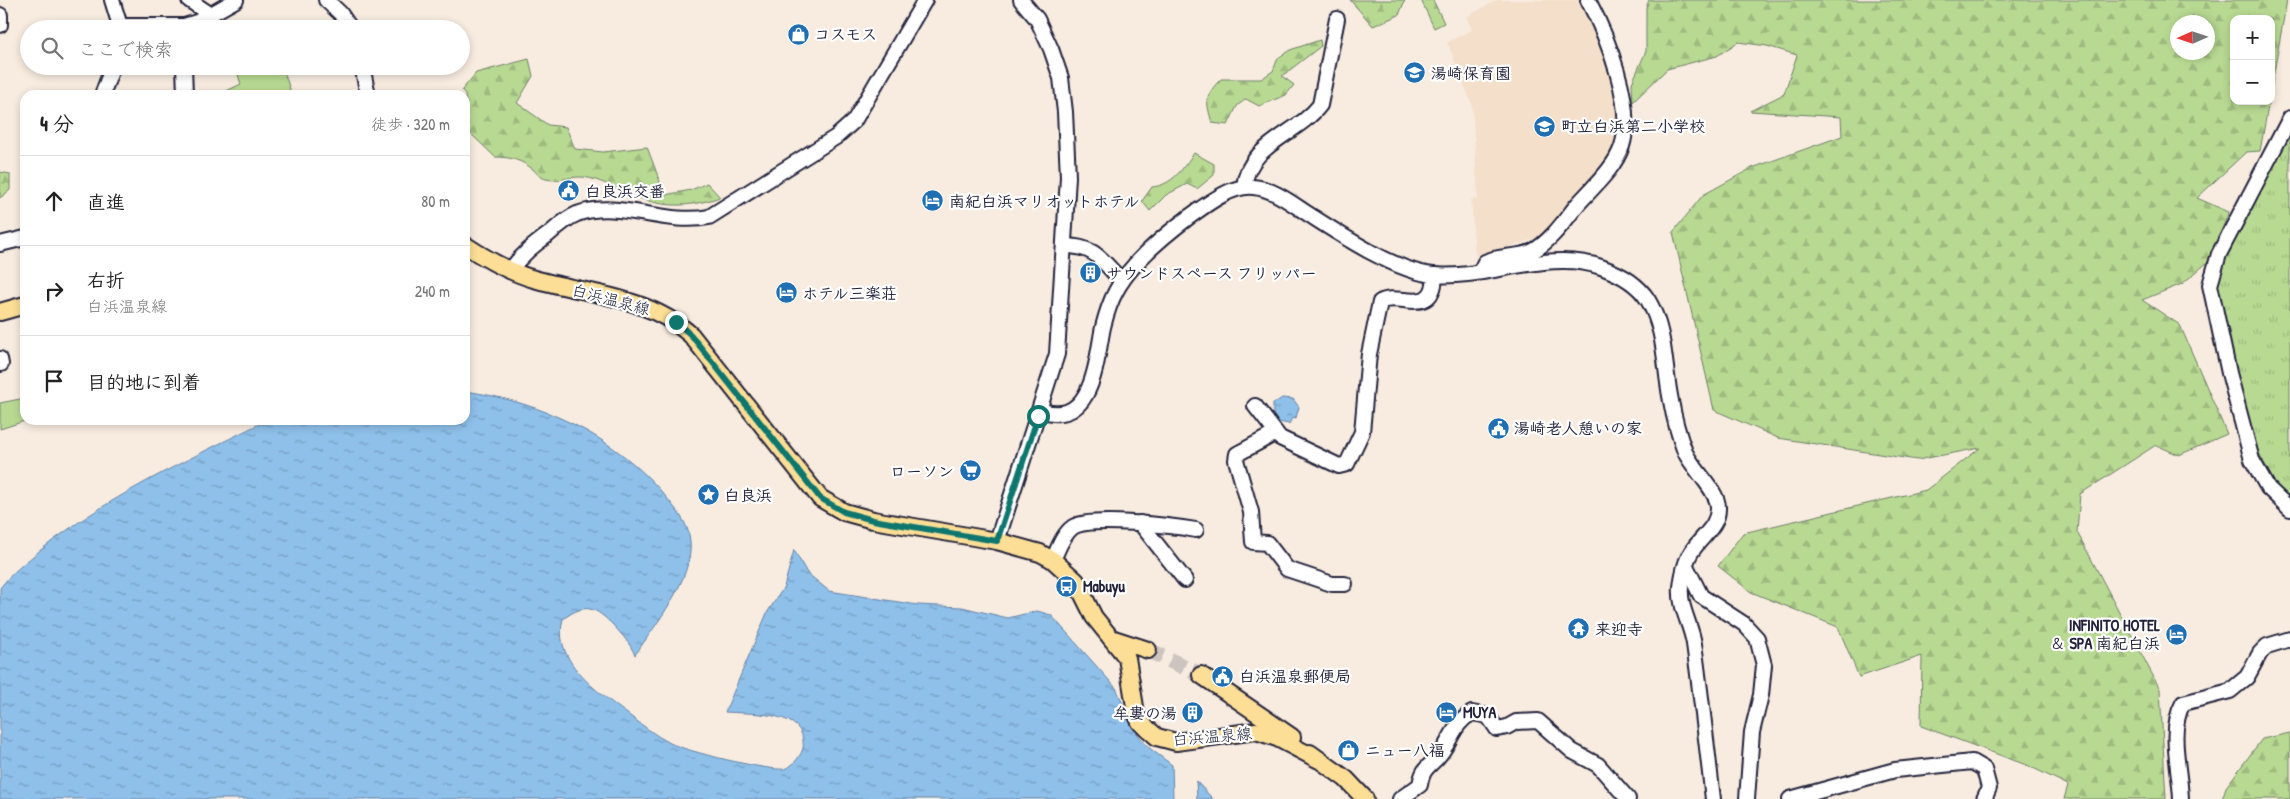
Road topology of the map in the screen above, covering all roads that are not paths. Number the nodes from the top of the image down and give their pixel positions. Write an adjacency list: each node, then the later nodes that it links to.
1 (189, 0): 9 (street)
2 (236, 0): 9 (street)
3 (329, 0): 13 (street)
4 (925, 0): 27 (street)
5 (1021, 0): 25 (street)
6 (1588, 0): 28 (street)
7 (117, 1): 11 (street)
8 (0, 15): 14 (street)
9 (211, 15): 12 (street)
10 (1337, 19): 22 (street)
11 (120, 20)
12 (200, 20)
13 (344, 20)
14 (0, 26)
15 (110, 75): 18 (street)
16 (184, 75): 19 (street)
17 (364, 75): 20 (street)
18 (104, 90)
19 (185, 90)
20 (367, 90)
21 (2290, 118): 36 (street)
22 (1244, 187): 29 (street); 30 (street)
23 (20, 239): 24 (street)
24 (0, 244)
25 (1064, 246): 30 (street); 34 (street)
26 (470, 248): 27 (main road, 白浜温泉線)
27 (510, 271): 39 (main road, 白浜温泉線)
28 (1480, 272): 29 (street); 41 (street)
29 (1435, 275): 35 (street)
30 (1122, 281): 34 (street)
31 (20, 306): 32 (main road)
32 (0, 312)
33 (1255, 406): 35 (street)
34 (1040, 410): 39 (street)
35 (1276, 433): 43 (street)
36 (2290, 509)
37 (1140, 524): 38 (street); 40 (street); 42 (street)
38 (1196, 530)
39 (997, 541): 40 (main road, 白浜温泉線)
40 (1053, 560): 44 (main road, 白浜温泉線)
41 (1686, 566): 52 (street); 53 (street)
42 (1185, 580)
43 (1345, 584)
44 (1109, 637): 46 (main road); 48 (main road, 白浜温泉線)
45 (2290, 639): 56 (street)
46 (1148, 650)
47 (1201, 675): 48 (main road, 白浜温泉線)
48 (1317, 759): 49 (main road, 白浜温泉線)
49 (1365, 799)
50 (1400, 799): 51 (street)
51 (1628, 799)
52 (1713, 799)
53 (1747, 799)
54 (1790, 799): 55 (street)
55 (1984, 799)
56 (2181, 799)

